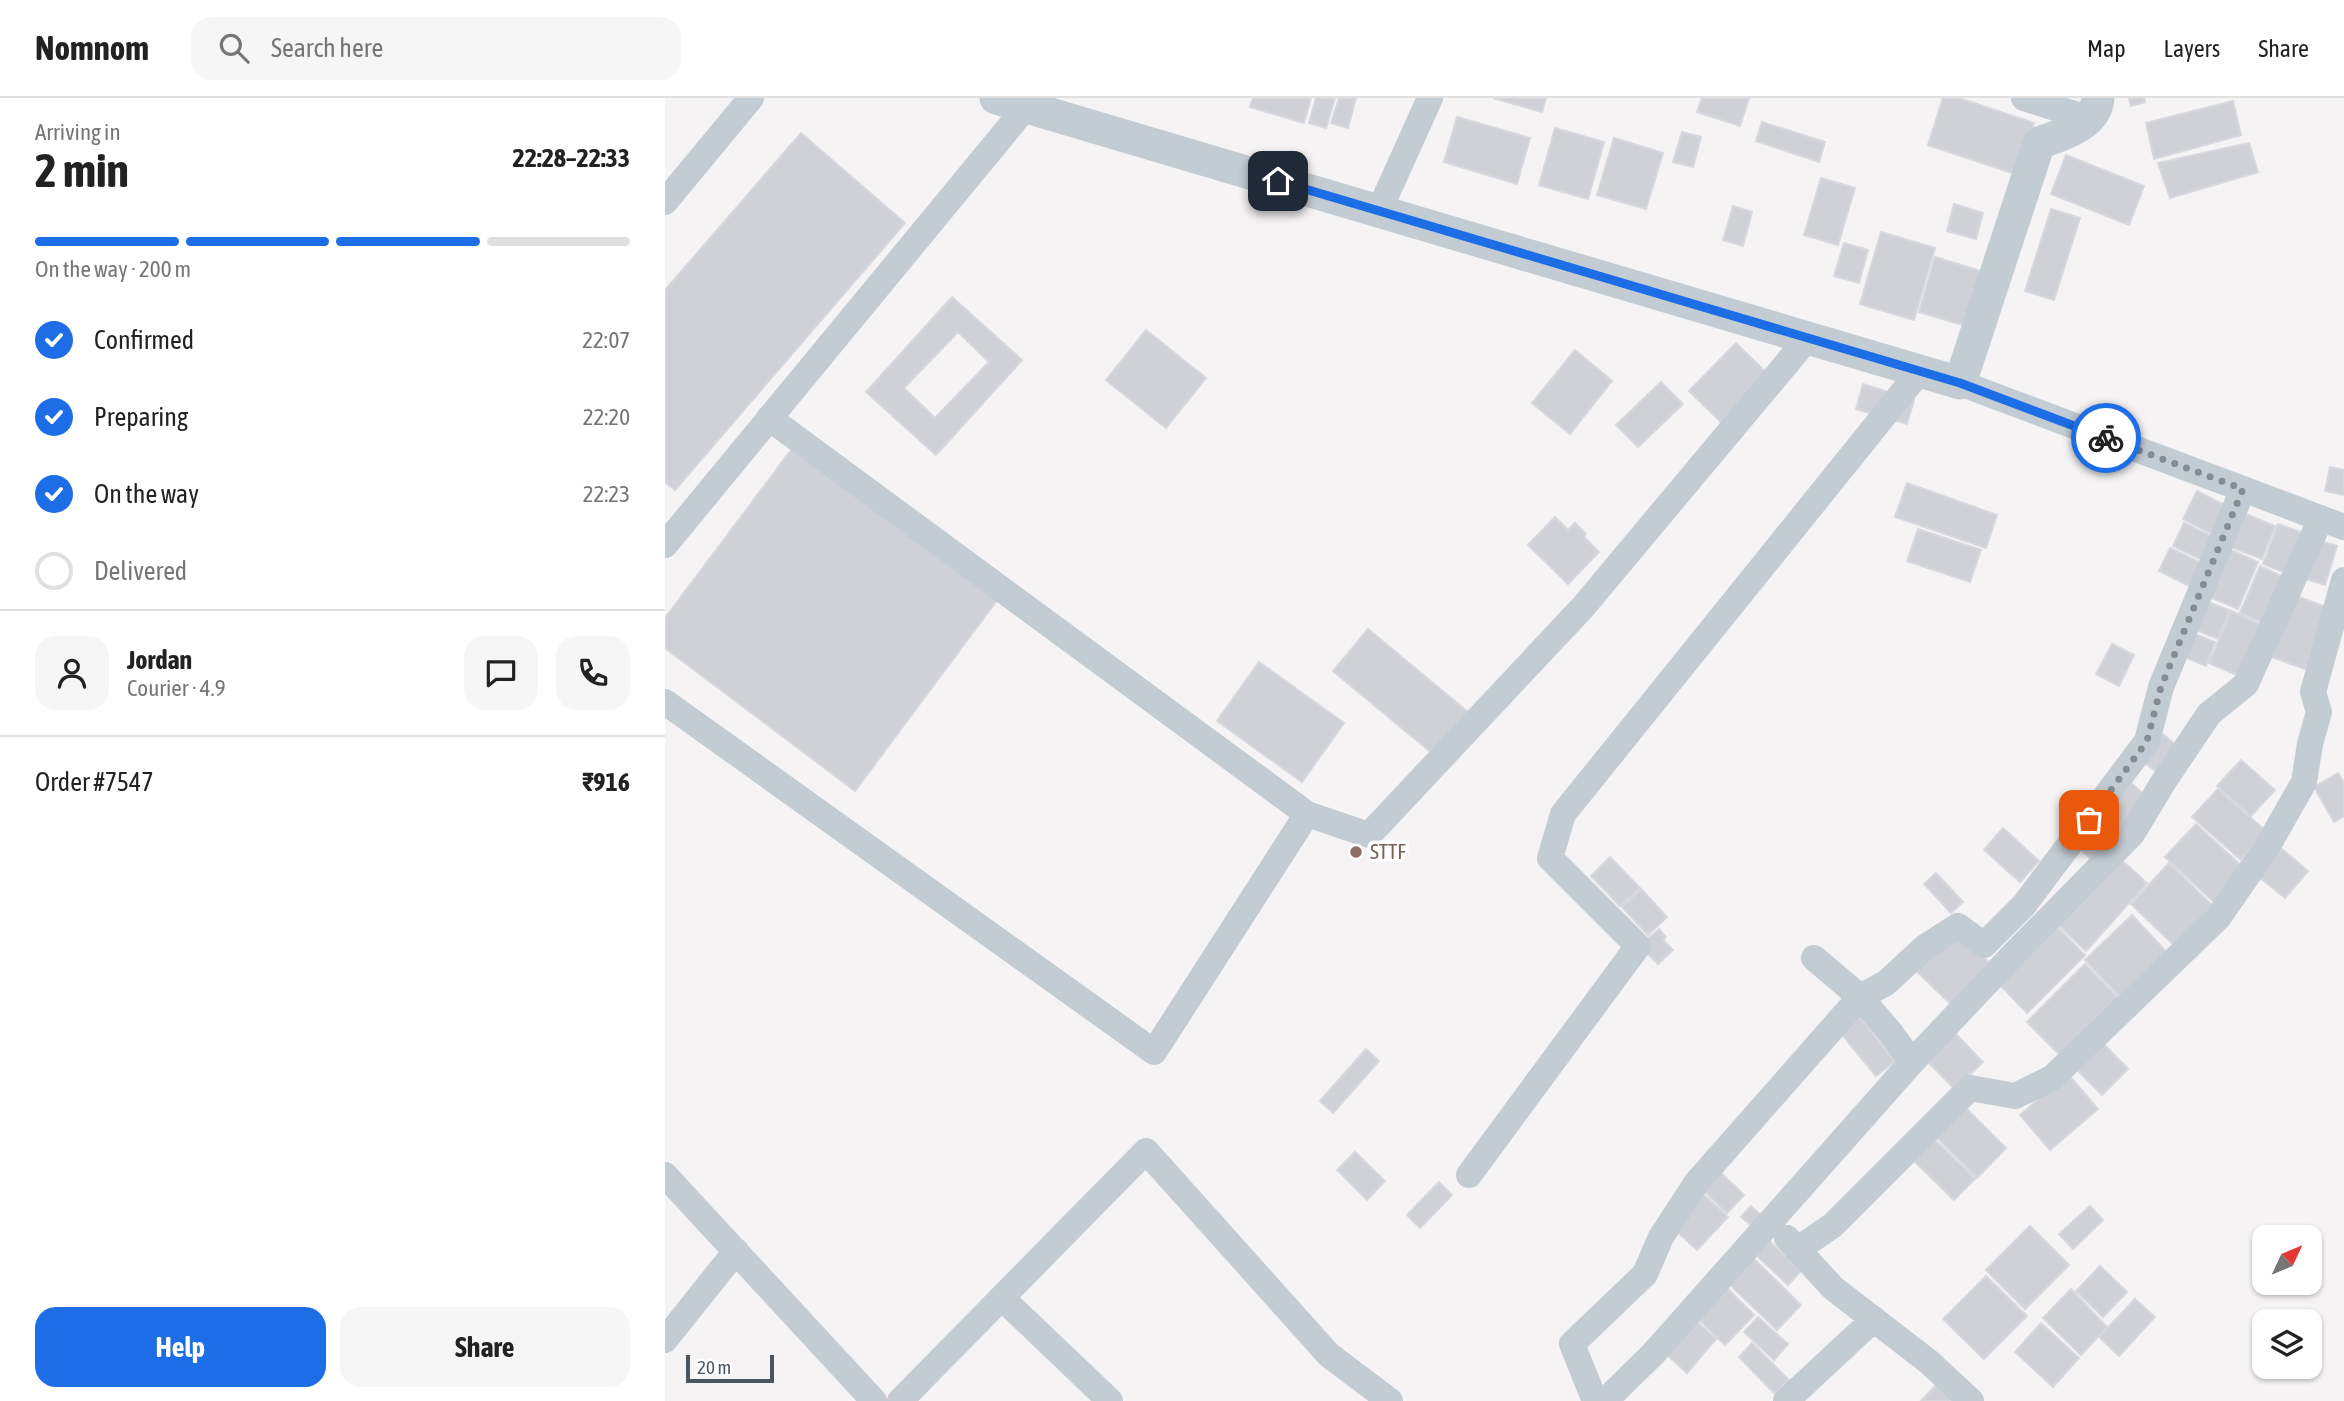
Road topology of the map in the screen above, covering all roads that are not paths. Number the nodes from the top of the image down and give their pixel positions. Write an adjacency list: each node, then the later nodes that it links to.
1 (751, 98): 6 (street)
2 (1430, 98): 7 (street)
3 (2024, 98): 5 (street)
4 (1011, 102): 7 (street); 11 (street)
5 (2093, 108): 10 (street)
6 (665, 202)
7 (1379, 211): 8 (street)
8 (1808, 338): 9 (street); 17 (street)
9 (1920, 371): 10 (street); 22 (street)
10 (1960, 383): 12 (street)
11 (769, 418): 14 (street); 17 (street)
12 (2243, 489): 13 (street); 19 (street)
13 (2338, 524): 20 (street)
14 (665, 545)
15 (2344, 580): 24 (street)
16 (665, 702): 17 (street)
17 (1307, 814)
18 (1814, 958): 19 (street)
19 (1860, 997): 20 (street); 33 (street)
20 (1912, 1062): 23 (street)
21 (665, 1175): 25 (street)
22 (1469, 1175)
23 (1772, 1222): 24 (street); 34 (street)
24 (1797, 1250): 27 (street)
25 (736, 1251): 28 (street); 29 (street)
26 (1002, 1298): 30 (street); 31 (street); 32 (street)
27 (1874, 1319): 35 (street); 36 (street)
28 (665, 1340)
29 (874, 1401)
30 (900, 1401)
31 (1110, 1401)
32 (1390, 1401)
33 (1595, 1401)
34 (1605, 1401)
35 (1786, 1401)
36 (1971, 1401)

